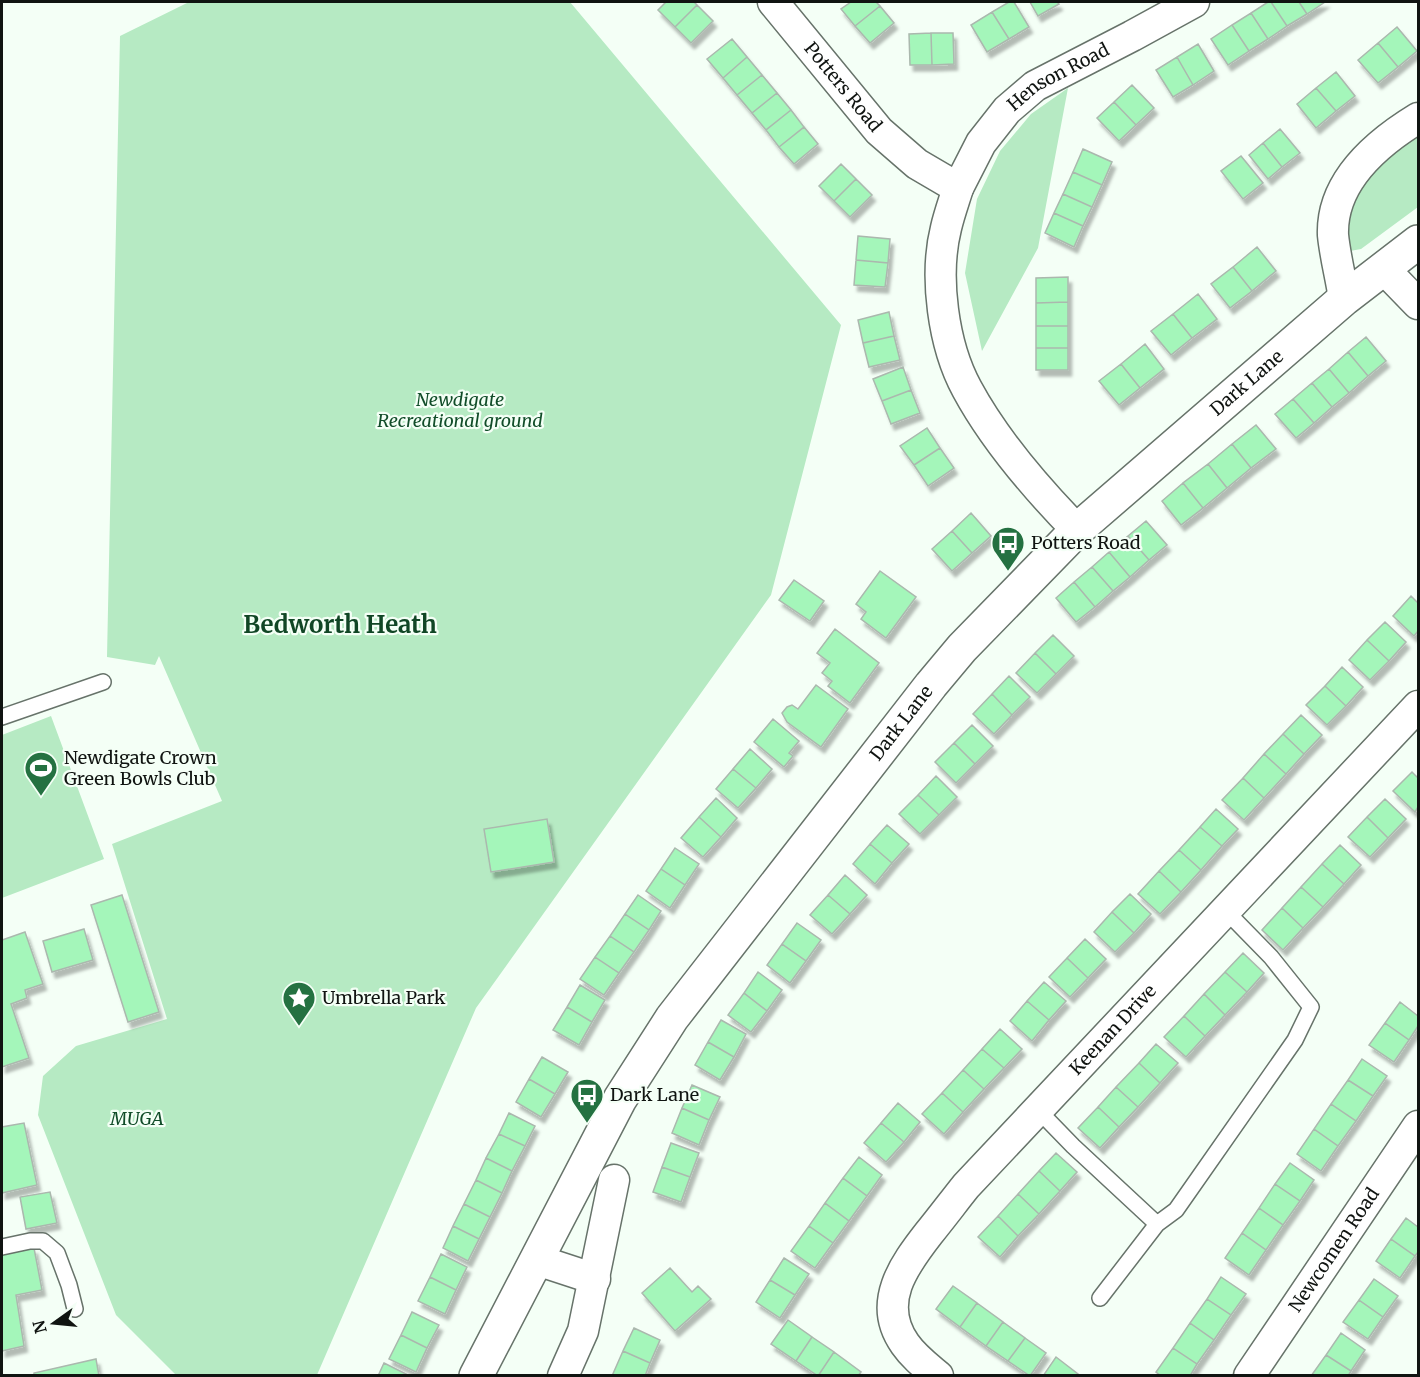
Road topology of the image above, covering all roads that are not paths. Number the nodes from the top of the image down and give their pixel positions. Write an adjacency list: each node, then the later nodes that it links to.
1 (773, 2): 4 (street, Potters Road)
2 (1194, 2): 4 (street, Henson Road)
3 (1419, 118): 7 (street)
4 (958, 188): 9 (street)
5 (1419, 242): 6 (street, Dark Lane)
6 (1384, 269): 7 (street, Dark Lane); 8 (street)
7 (1344, 299): 9 (street, Dark Lane)
8 (1419, 304)
9 (1077, 530): 19 (street, Dark Lane)
10 (103, 682): 12 (lane)
11 (1419, 706): 13 (street, Keenan Drive)
12 (2, 717)
13 (1226, 910): 14 (street, Keenan Drive); 17 (lane)
14 (1038, 1110): 17 (lane); 25 (street, Keenan Drive)
15 (1419, 1126): 26 (street, Newcomen Road)
16 (614, 1180): 20 (street)
17 (1158, 1224): 21 (lane)
18 (2, 1247): 22 (lane)
19 (537, 1260): 20 (street); 23 (street, Dark Lane)
20 (595, 1279): 24 (street)
21 (1100, 1298)
22 (75, 1309)
23 (476, 1376)
24 (563, 1376)
25 (938, 1376)
26 (1249, 1376)

